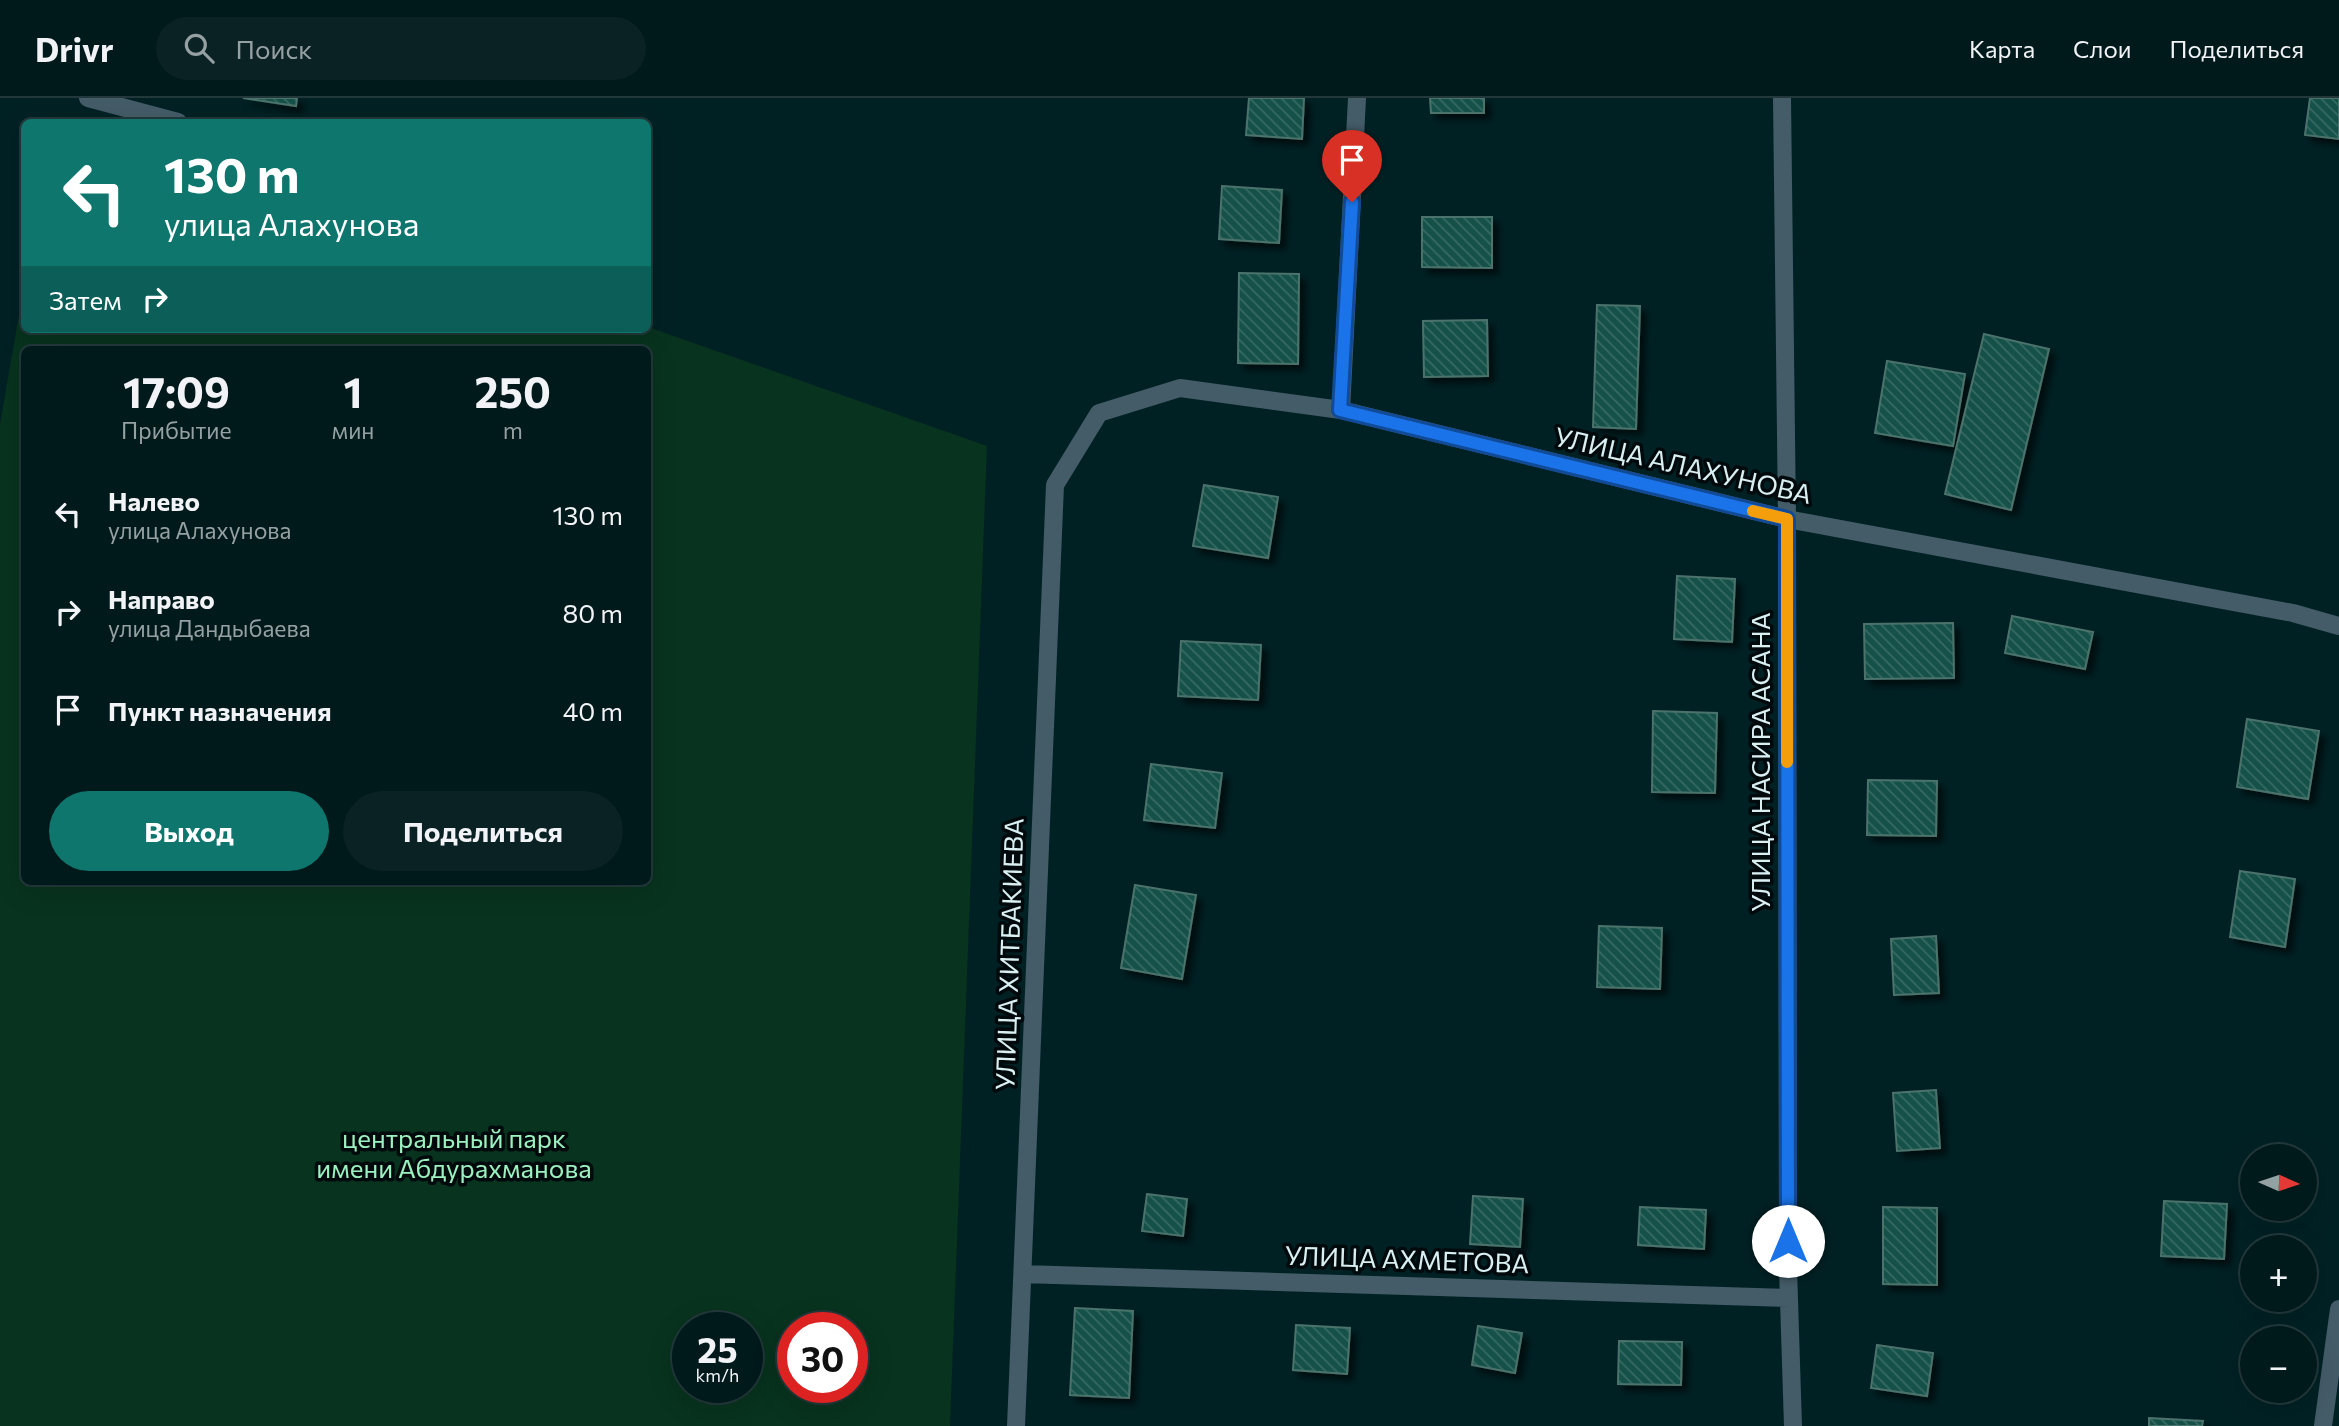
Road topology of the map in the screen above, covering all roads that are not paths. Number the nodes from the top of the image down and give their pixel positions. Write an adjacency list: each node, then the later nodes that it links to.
1 (88, 98): 4 (street)
2 (1357, 98): 6 (street)
3 (1782, 98): 8 (street, УЛИЦА НАСИРА АСАНА)
4 (128, 103): 5 (street)
5 (170, 119)
6 (1340, 410): 7 (street, УЛИЦА АЛАХУНОВА); 8 (street, УЛИЦА АЛАХУНОВА)
7 (1055, 485): 10 (street, УЛИЦА ХИТБАКИЕВА)
8 (1787, 519): 9 (street, УЛИЦА АЛАХУНОВА); 11 (street, УЛИЦА НАСИРА АСАНА)
9 (2339, 626)
10 (1023, 1274): 11 (street, УЛИЦА АХМЕТОВА); 13 (street, УЛИЦА ХИТБАКИЕВА)
11 (1789, 1298): 14 (street, УЛИЦА НАСИРА АСАНА)
12 (2339, 1309): 15 (street)
13 (1016, 1426)
14 (1793, 1426)
15 (2323, 1426)

